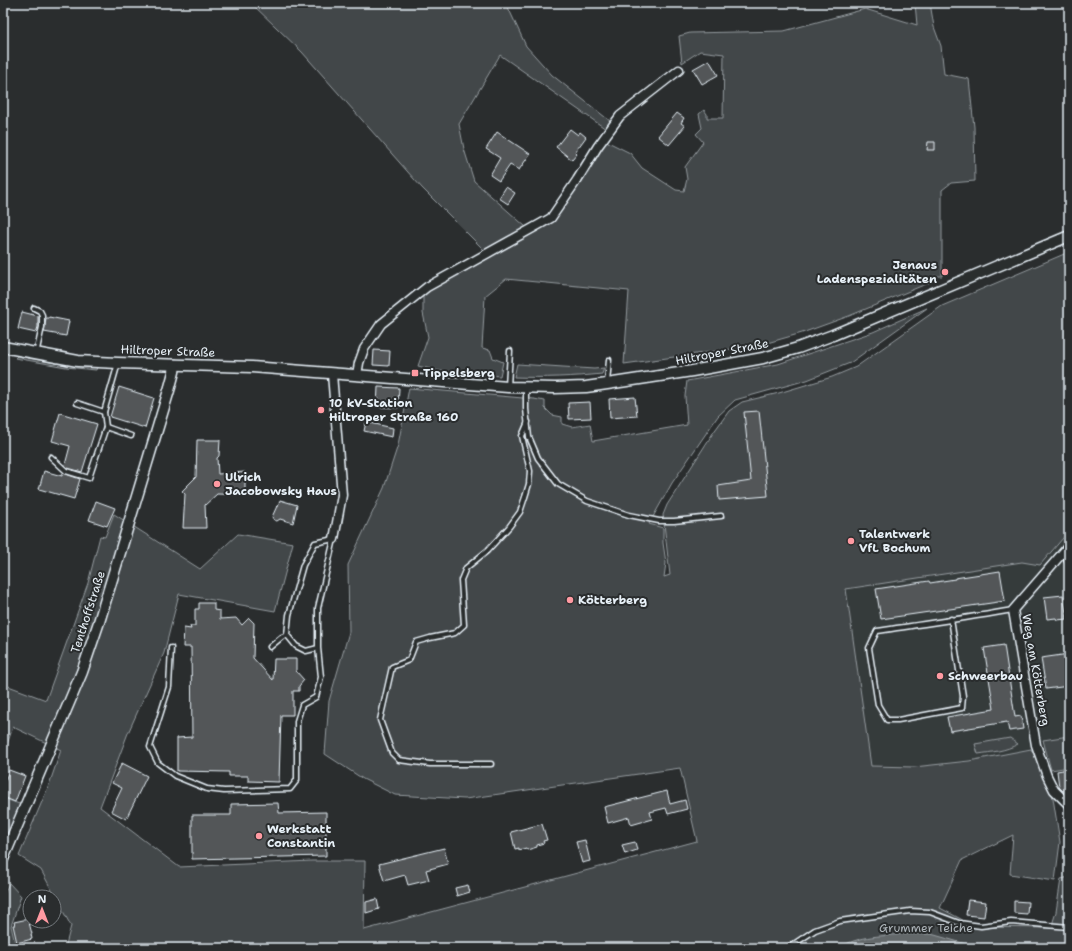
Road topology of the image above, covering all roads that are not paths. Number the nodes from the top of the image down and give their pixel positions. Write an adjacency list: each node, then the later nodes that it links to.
1 (678, 70): 11 (street)
2 (1069, 236): 12 (street, Hiltroper Straße)
3 (34, 308): 6 (lane)
4 (3, 347): 6 (street, Hiltroper Straße)
5 (510, 351): 13 (lane)
6 (36, 354): 8 (street, Hiltroper Straße)
7 (609, 360): 12 (lane)
8 (118, 363): 9 (street, Hiltroper Straße); 16 (lane)
9 (175, 365): 10 (street, Hiltroper Straße); 33 (street, Tenthoffstraße)
10 (332, 374): 11 (street, Hiltroper Straße); 22 (street)
11 (357, 375): 13 (street, Hiltroper Straße)
12 (607, 384): 14 (street, Hiltroper Straße)
13 (508, 387): 14 (street, Hiltroper Straße)
14 (526, 388): 17 (lane)
15 (77, 403): 16 (lane)
16 (104, 412): 18 (lane)
17 (528, 422): 21 (lane); 31 (lane)
18 (106, 427): 19 (lane); 20 (lane)
19 (131, 436)
20 (52, 456)
21 (721, 516)
22 (334, 539): 27 (lane); 30 (lane)
23 (1067, 547): 24 (street, Weg am Kötterberg); 25 (street, Weg am Kötterberg)
24 (1069, 560)
25 (1013, 610): 26 (lane); 32 (street, Weg am Kötterberg)
26 (951, 619): 26 (lane)
27 (287, 635): 28 (lane); 30 (lane)
28 (270, 647)
29 (172, 648): 30 (lane)
30 (318, 648)
31 (491, 764)
32 (1069, 805)
33 (3, 859)
34 (1069, 927): 35 (lane)
35 (788, 948)

